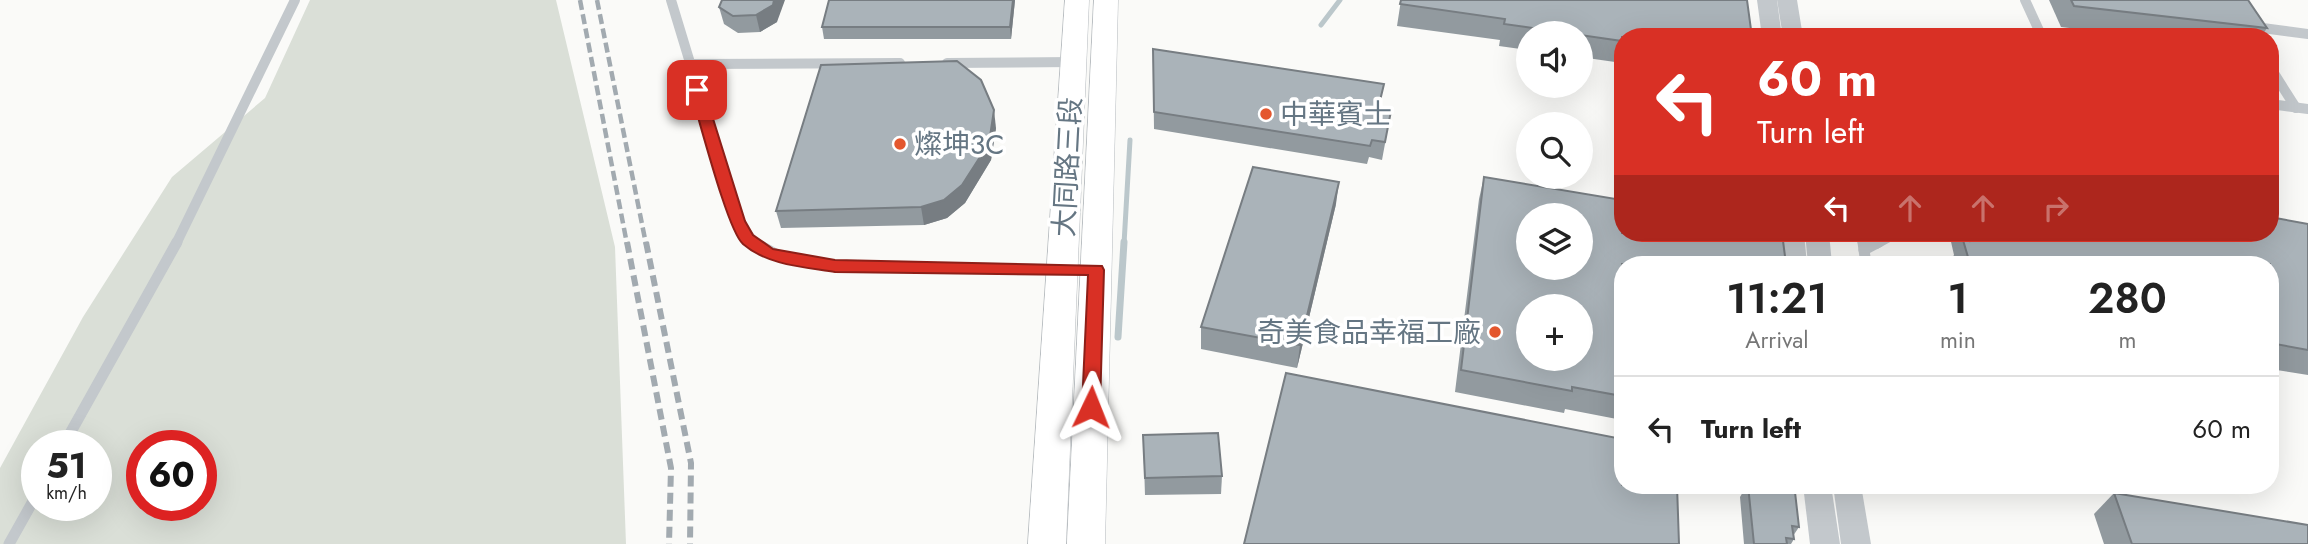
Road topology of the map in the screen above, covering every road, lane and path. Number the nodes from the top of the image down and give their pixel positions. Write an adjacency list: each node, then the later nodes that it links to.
1 (295, 0): 29 (lane)
2 (671, 0): 18 (lane)
3 (1077, 0): 15 (main road, 大同路三段)
4 (1106, 0): 28 (main road, 大同路三段)
5 (1767, 0): 8 (street)
6 (1787, 0): 9 (street)
7 (2025, 0): 10 (lane)
8 (1771, 28)
9 (1792, 28)
10 (2038, 28)
11 (2245, 28): 12 (lane)
12 (2260, 28)
13 (2279, 30): 14 (lane)
14 (2308, 34)
15 (1073, 62): 17 (lane); 27 (main road, 大同路三段)
16 (908, 63): 18 (lane)
17 (936, 63)
18 (689, 64): 27 (lane)
19 (2279, 81): 21 (lane)
20 (2279, 105): 21 (lane)
21 (2296, 108): 22 (lane)
22 (2308, 109)
23 (1863, 242): 25 (lane)
24 (1879, 242): 25 (lane)
25 (1864, 250): 26 (lane)
26 (1865, 256)
27 (1061, 270): 28 (lane); 34 (main road, 大同路三段)
28 (1096, 270): 35 (main road, 大同路三段)
29 (73, 430)
30 (1818, 494): 36 (street)
31 (1848, 494): 37 (street)
32 (22, 521): 33 (lane)
33 (9, 544)
34 (1047, 544)
35 (1086, 544)
36 (1825, 544)
37 (1856, 544)

